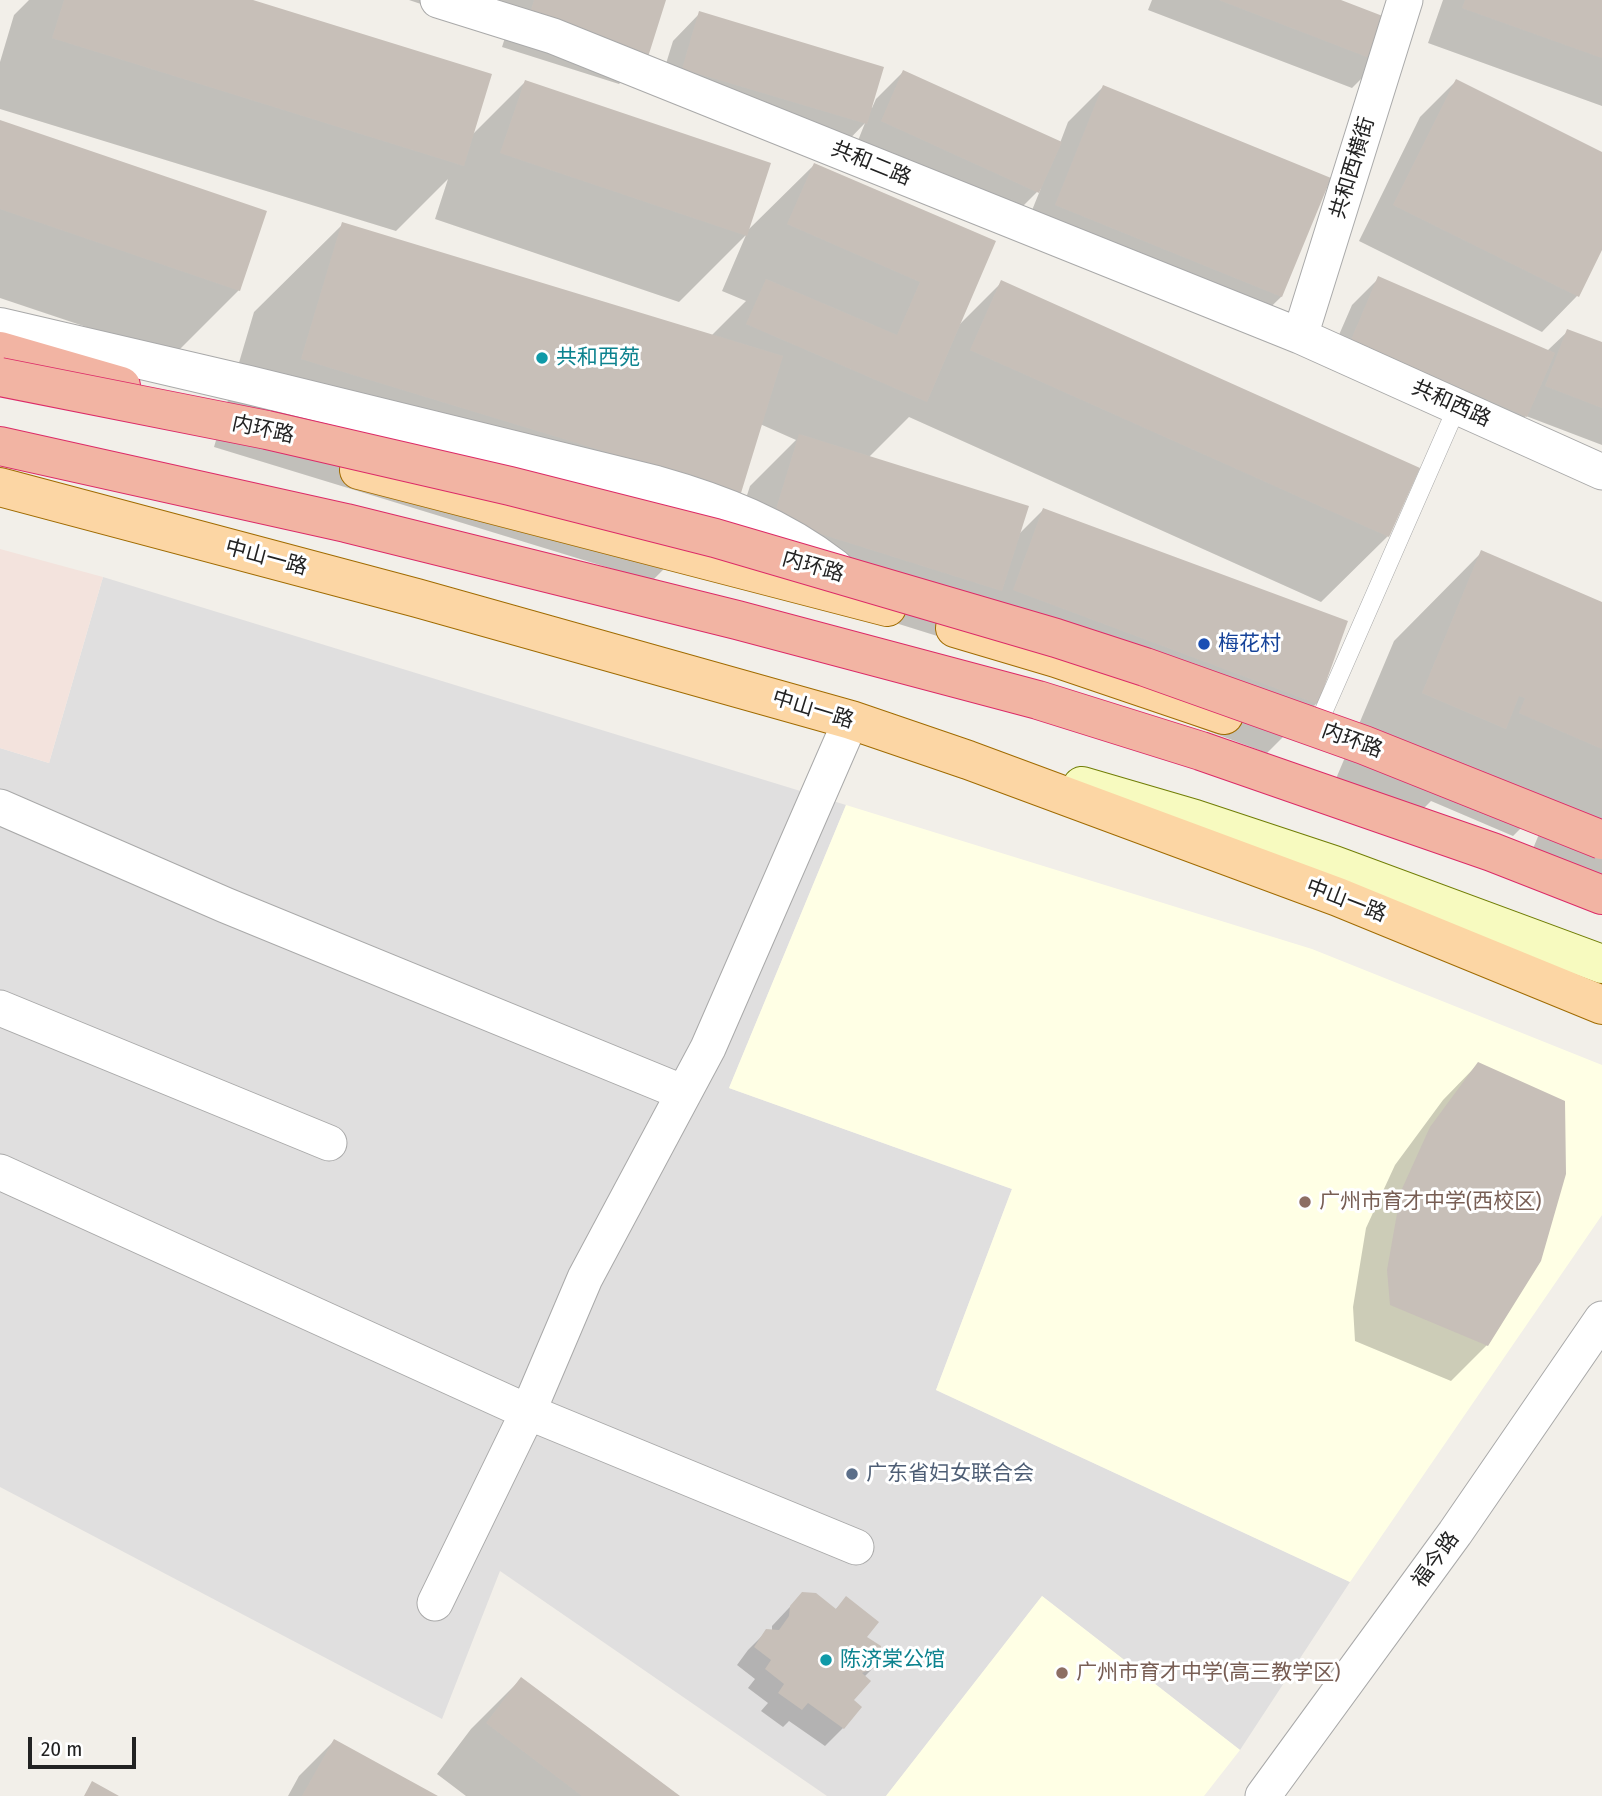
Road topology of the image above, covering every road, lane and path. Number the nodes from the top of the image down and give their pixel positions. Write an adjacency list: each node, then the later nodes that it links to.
1 (438, 0): 4 (street, 共和二路)
2 (1405, 0): 4 (street, 共和西横街)
3 (0, 327): 14 (street)
4 (1300, 336): 9 (street, 共和西路)
5 (0, 352): 8 (street); 10 (highway, bridge)
6 (0, 377): 10 (highway, 内环路, bridge)
7 (0, 384): 8 (main road)
8 (81, 401): 14 (main road)
9 (1457, 407): 12 (street, 共和西路); 16 (lane)
10 (267, 430): 19 (highway, 内环路, bridge)
11 (0, 446): 21 (highway)
12 (1602, 472)
13 (0, 487): 15 (main road, 中山一路)
14 (883, 606): 16 (main road)
15 (851, 720): 17 (main road, 中山一路); 25 (street)
16 (1310, 744): 20 (main road)
17 (968, 760): 22 (main road); 23 (main road, 中山一路)
18 (0, 807): 25 (street)
19 (1602, 840)
20 (1602, 858)
21 (1602, 895)
22 (1602, 964)
23 (1602, 1005)
24 (0, 1008): 26 (street)
25 (684, 1093): 29 (street)
26 (329, 1143)
27 (0, 1172): 29 (street)
28 (1602, 1319): 32 (street, 福今路)
29 (528, 1412): 30 (street); 31 (street)
30 (856, 1547)
31 (435, 1603)
32 (1263, 1796)

